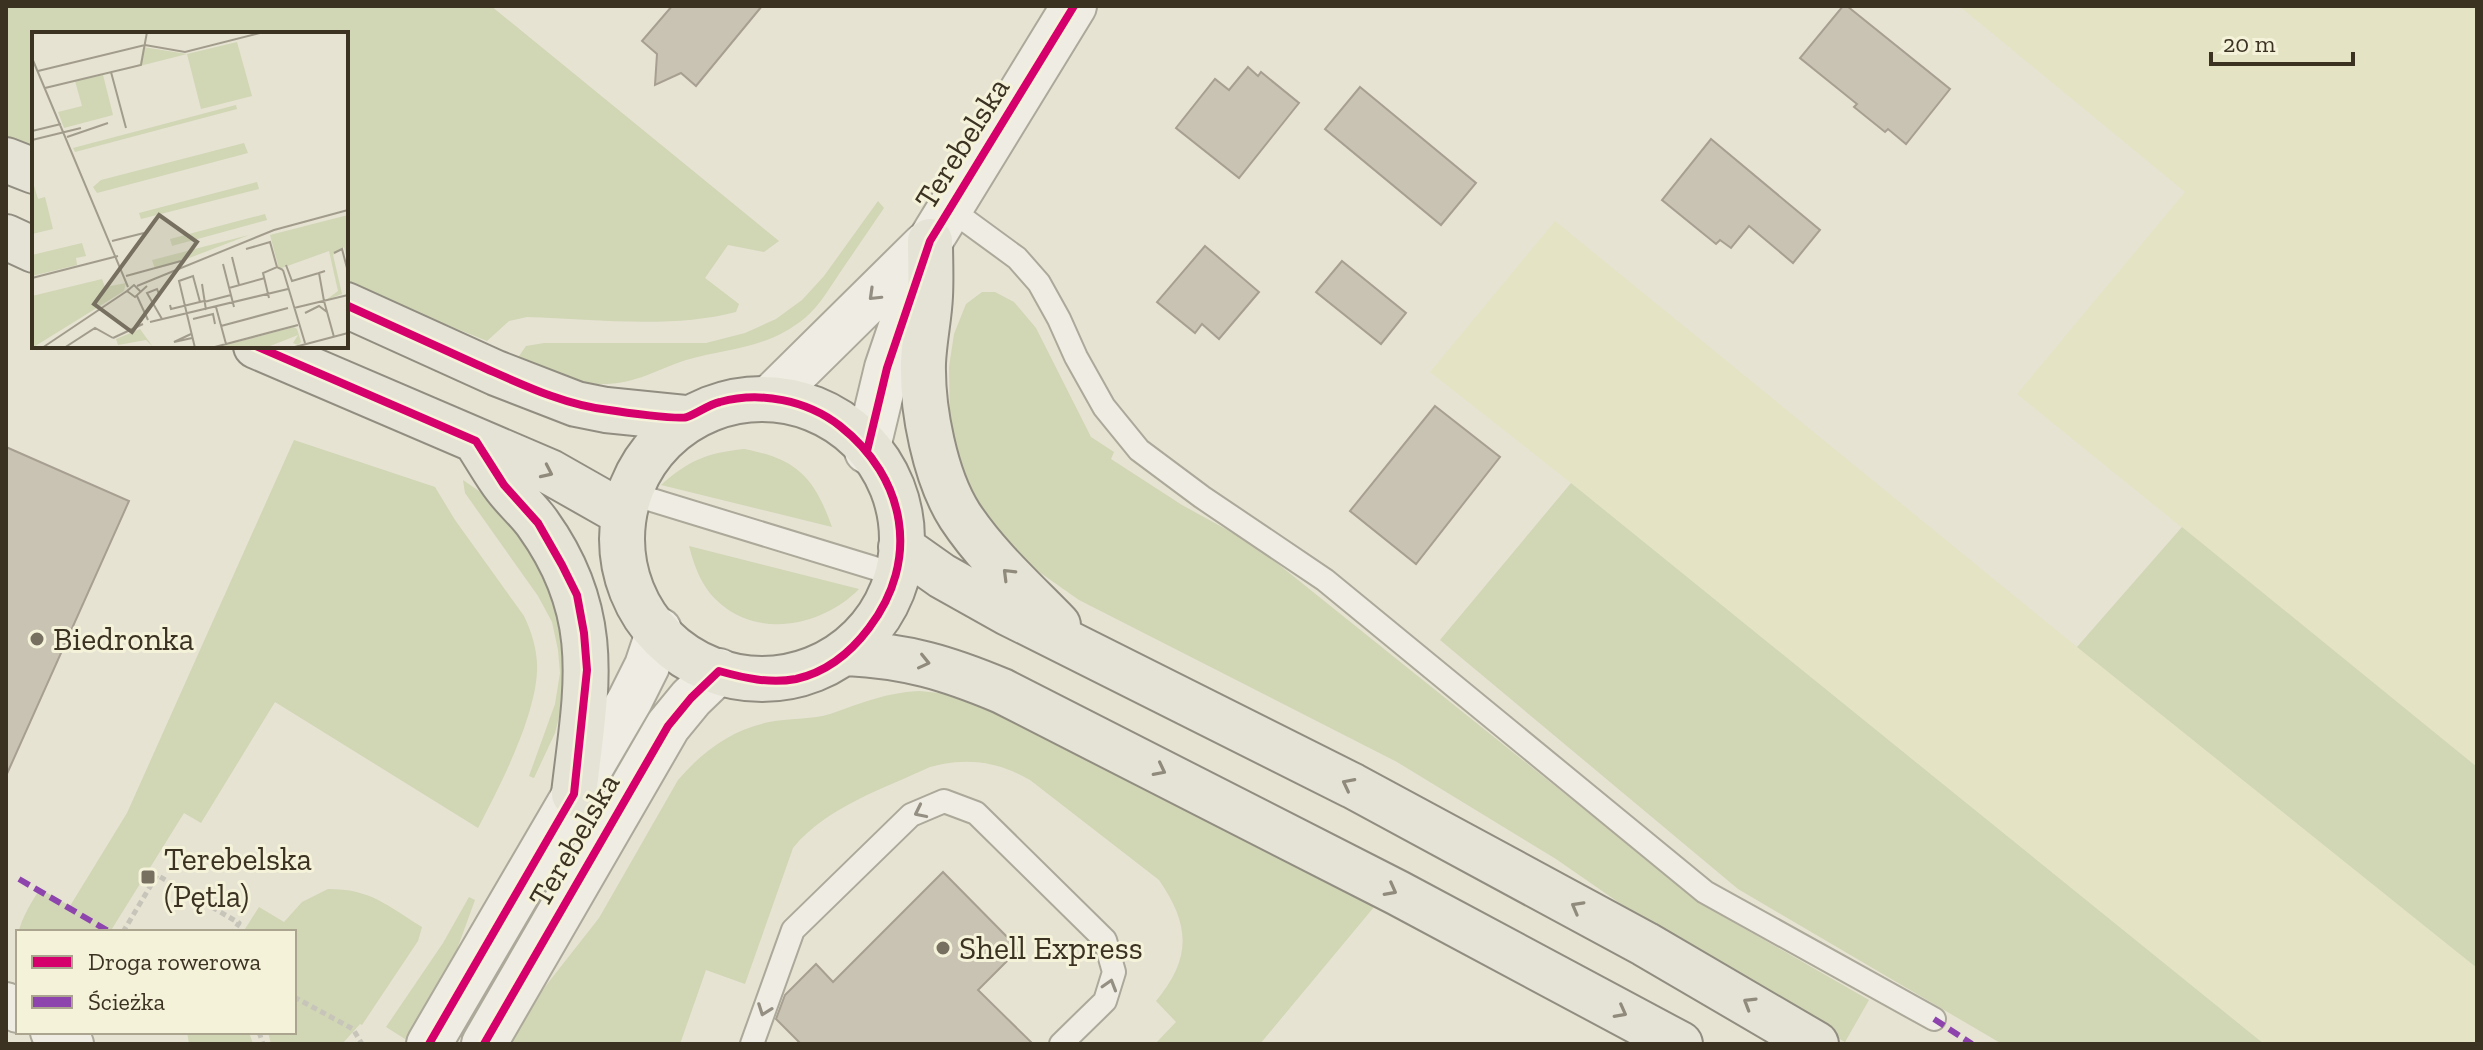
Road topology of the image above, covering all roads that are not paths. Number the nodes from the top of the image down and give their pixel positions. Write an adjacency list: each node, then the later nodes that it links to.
1 (1074, 6): 4 (street, Terebelska)
2 (6, 160): 3 (main road)
3 (32, 170)
4 (940, 225): 9 (street, Terebelska, one-way to 9); 12 (street, Terebelska); 16 (main road, one-way to 4); 20 (lane)
5 (6, 237): 6 (main road)
6 (32, 249)
7 (348, 306): 10 (main road)
8 (261, 348): 11 (main road)
9 (769, 399): 10 (main road); 12 (main road)
10 (685, 418): 13 (main road)
11 (476, 441): 13 (main road, one-way to 13); 19 (main road)
12 (867, 451): 14 (main road)
13 (626, 504): 14 (lane); 15 (main road)
14 (899, 561): 16 (main road); 17 (main road)
15 (659, 630): 18 (main road); 19 (street, Terebelska)
16 (1083, 649): 26 (main road, one-way to 16)
17 (847, 653): 18 (main road); 25 (main road, one-way to 25)
18 (719, 671): 22 (street, Terebelska)
19 (574, 794): 21 (street, Terebelska)
20 (1934, 1019)
21 (429, 1044)
22 (484, 1044)
23 (752, 1044): 24 (lane, one-way to 23)
24 (1061, 1044)
25 (1680, 1044)
26 (1816, 1044)

